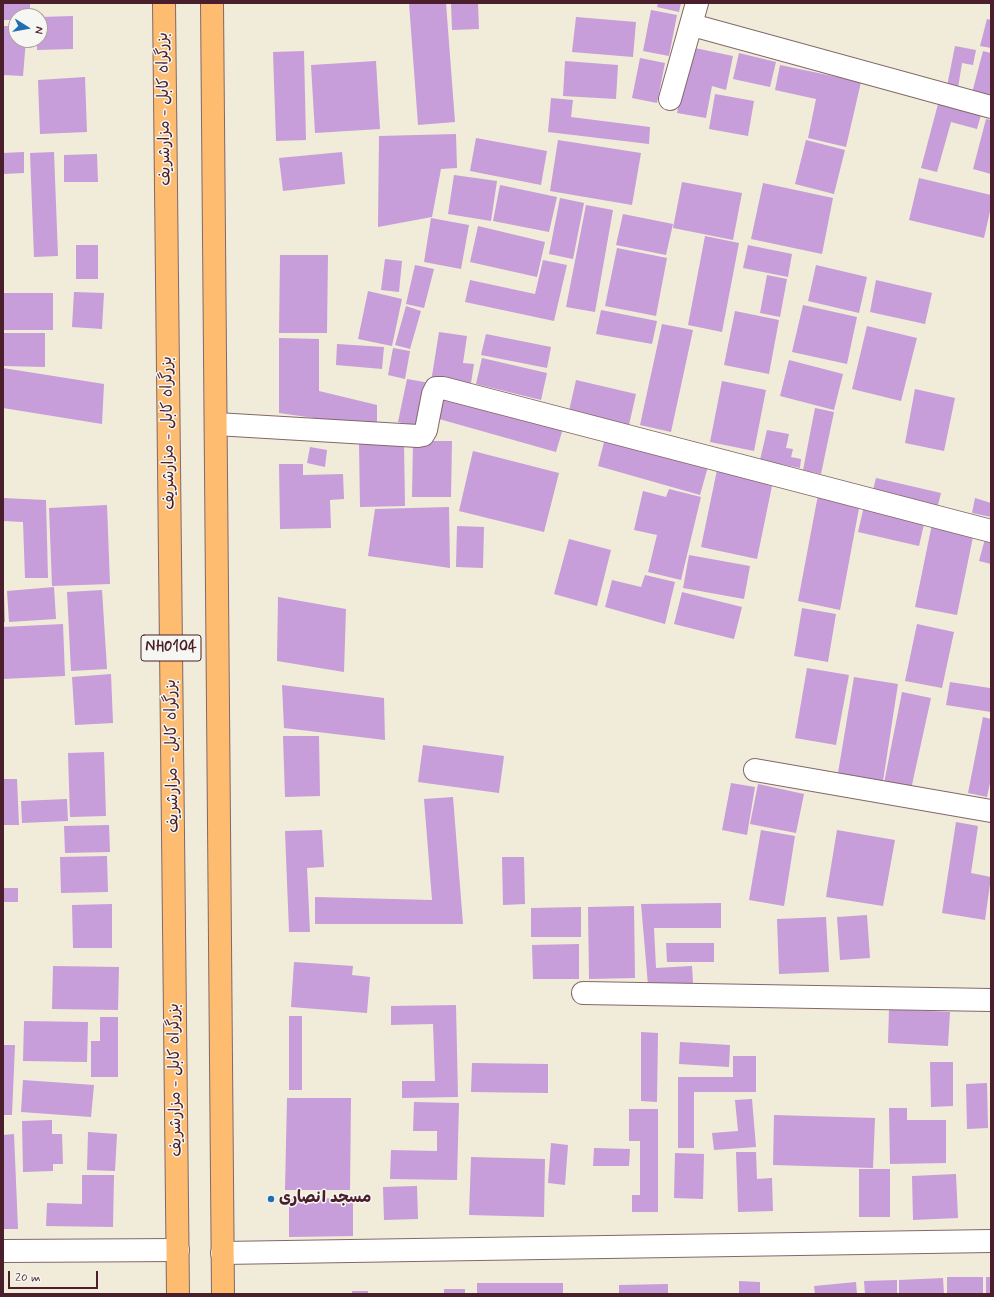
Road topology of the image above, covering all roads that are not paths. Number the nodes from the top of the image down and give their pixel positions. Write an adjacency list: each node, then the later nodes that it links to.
1 (164, 3): 14 (highway, بزرگراه کابل - مزارشریف / NH0104)
2 (212, 3): 7 (highway, NH0104)
3 (697, 3): 4 (street)
4 (692, 25): 5 (street); 6 (street)
5 (670, 100)
6 (991, 107)
7 (216, 424): 8 (street); 16 (highway, NH0104)
8 (991, 531)
9 (755, 770): 10 (street)
10 (991, 812)
11 (583, 993): 12 (street)
12 (991, 1000)
13 (991, 1241): 16 (street)
14 (178, 1250): 15 (street); 17 (highway, بزرگراه کابل - مزارشریف / NH0104)
15 (3, 1251)
16 (222, 1253): 18 (highway, NH0104)
17 (178, 1294)
18 (223, 1294)

